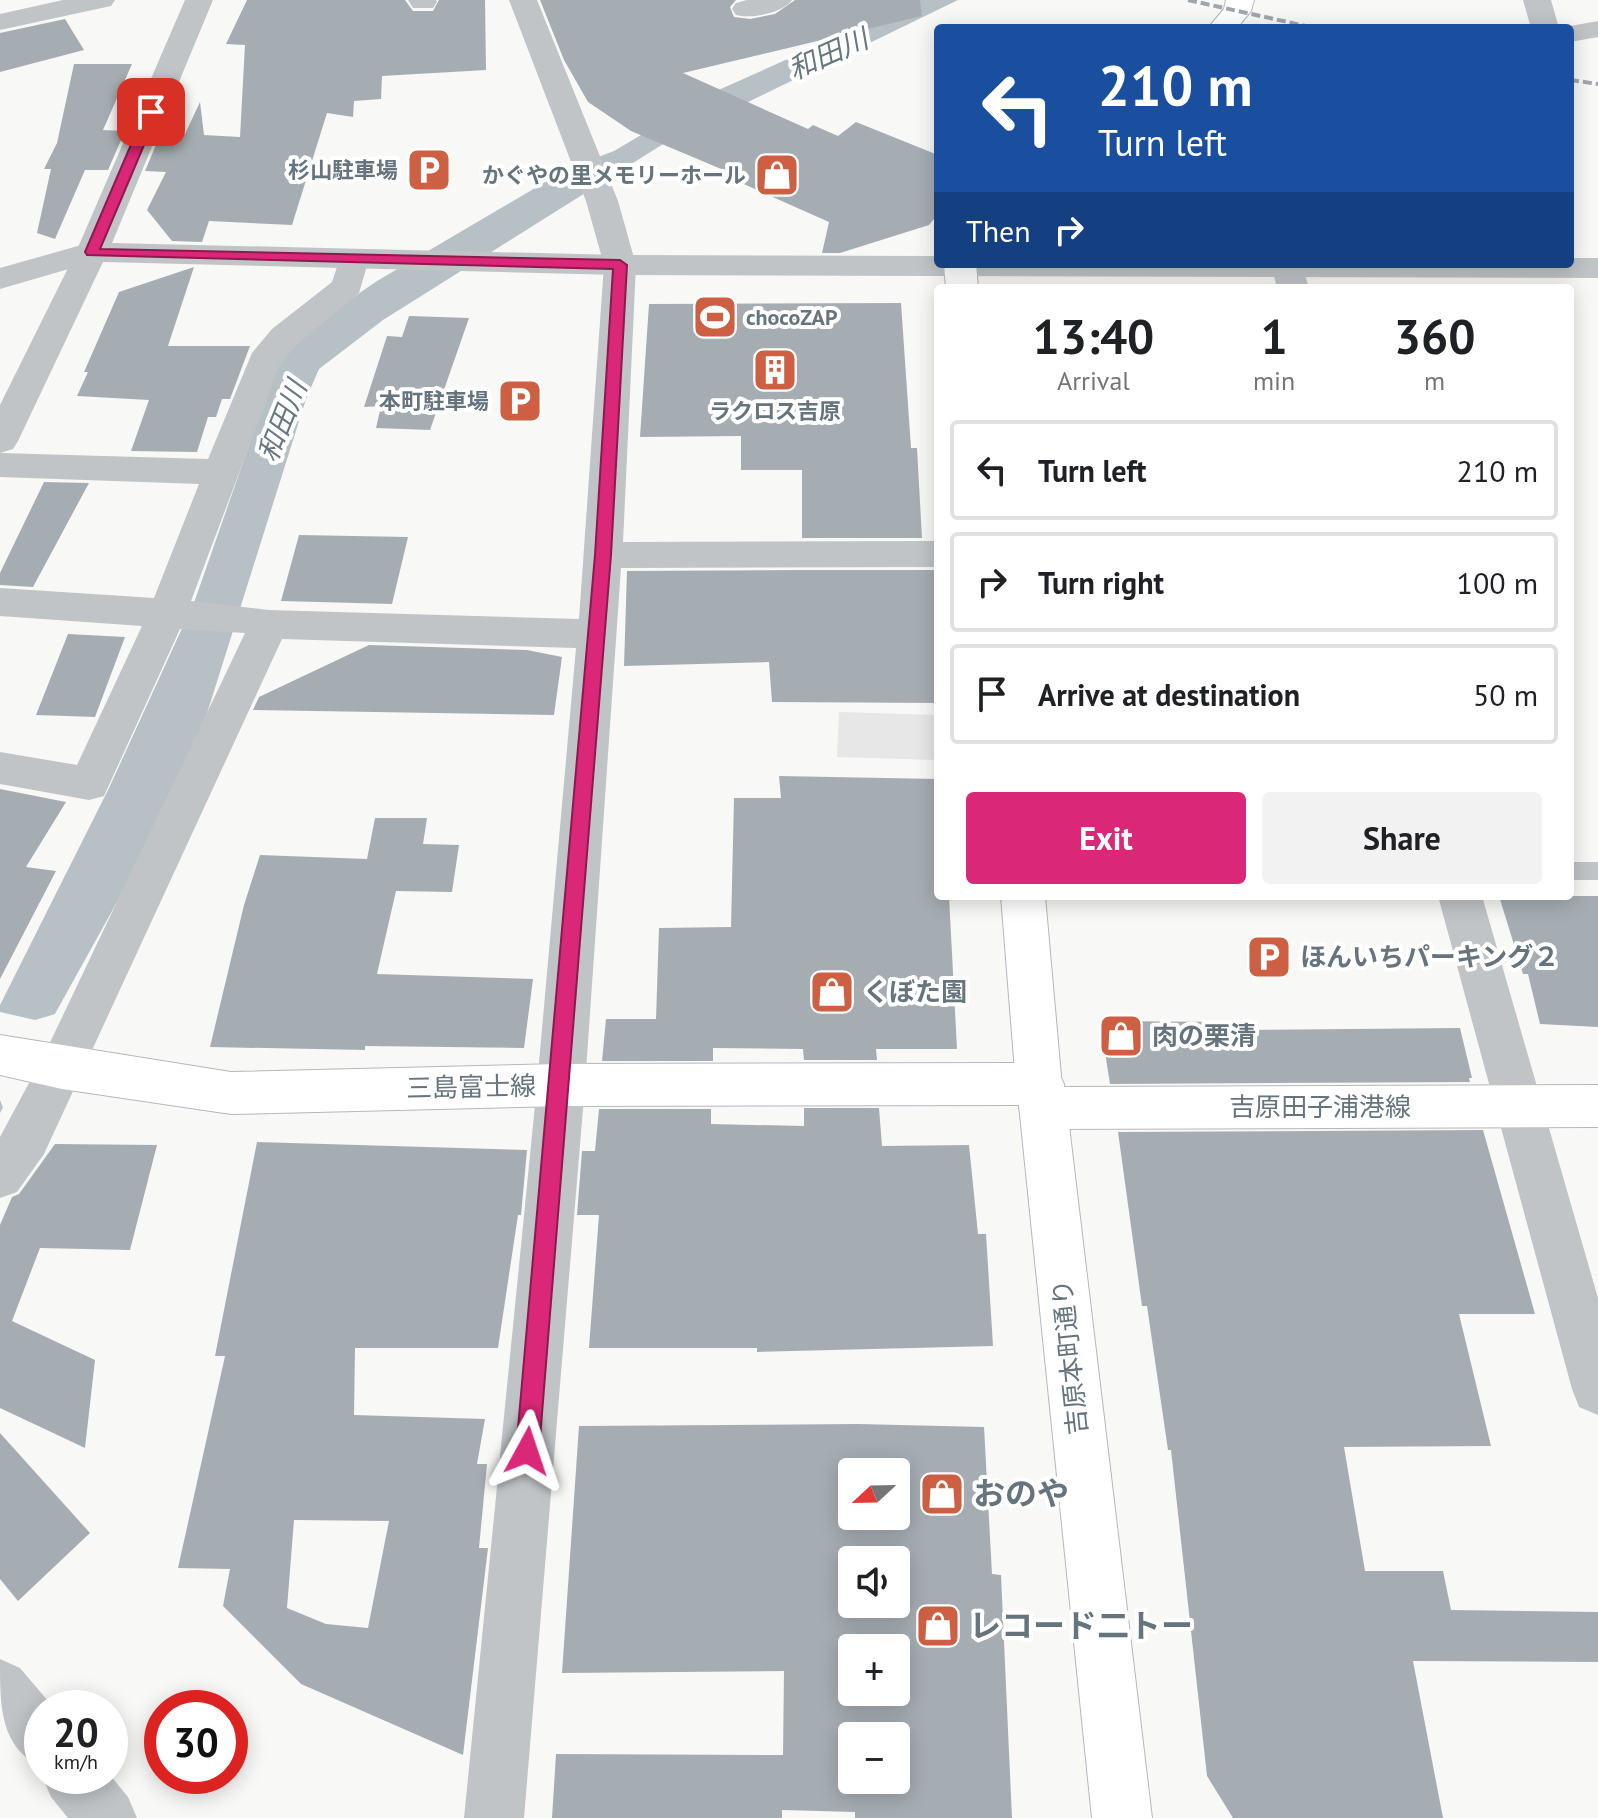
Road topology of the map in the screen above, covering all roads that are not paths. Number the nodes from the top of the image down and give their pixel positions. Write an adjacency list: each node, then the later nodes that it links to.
1 (101, 0): 8 (street)
2 (199, 0): 13 (street)
3 (523, 0): 15 (street)
4 (778, 0): 7 (street)
5 (1240, 0): 9 (main road)
6 (1537, 0): 10 (street)
7 (746, 9)
8 (0, 22)
9 (1226, 24)
10 (1544, 24)
11 (1598, 29): 12 (street)
12 (1574, 32)
13 (92, 252): 14 (street); 21 (street); 22 (street)
14 (353, 259): 15 (street); 24 (street)
15 (620, 265): 19 (street); 26 (street)
16 (1374, 268): 20 (street)
17 (1574, 268): 18 (street)
18 (1598, 268)
19 (961, 273): 20 (street)
20 (1291, 278)
21 (0, 279)
22 (0, 441)
23 (0, 465): 24 (street)
24 (221, 472): 28 (street)
25 (934, 554): 26 (street)
26 (603, 555): 30 (street)
27 (0, 602): 28 (street)
28 (172, 616): 29 (street); 31 (street)
29 (258, 622): 30 (street); 36 (street)
30 (596, 634): 37 (street)
31 (0, 768)
32 (1574, 871): 33 (lane)
33 (1598, 871)
34 (1023, 900): 38 (main road, 吉原本町通り)
35 (1461, 900): 40 (street)
36 (34, 1062): 37 (main road, 三島富士線); 41 (street)
37 (561, 1085): 38 (main road, 三島富士線); 47 (street)
38 (1042, 1096): 40 (main road, 吉原田子浦港線); 48 (main road, 吉原本町通り)
39 (1598, 1106): 40 (main road, 吉原田子浦港線)
40 (1517, 1107): 42 (street)
41 (0, 1176)
42 (1598, 1389)
43 (0, 1688): 44 (street)
44 (24, 1717)
45 (87, 1794): 46 (street)
46 (107, 1818)
47 (494, 1818)
48 (1122, 1818)

